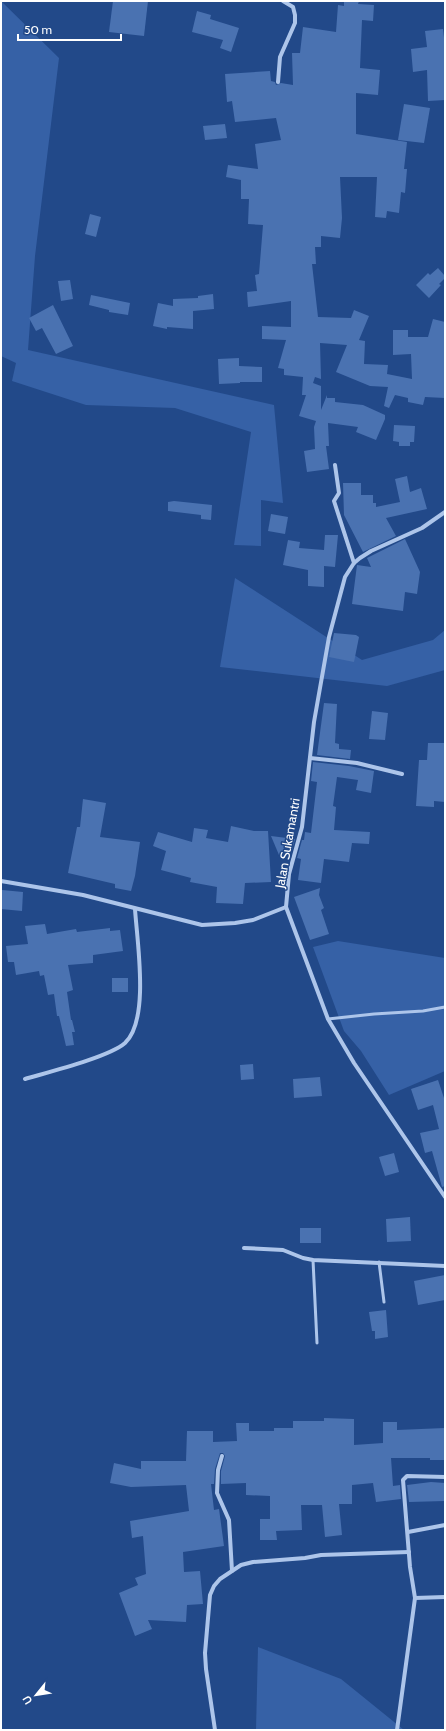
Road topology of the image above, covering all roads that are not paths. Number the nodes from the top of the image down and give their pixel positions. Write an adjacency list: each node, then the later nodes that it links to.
1 (283, 1): 2 (street)
2 (278, 82)
3 (335, 465): 5 (street)
4 (445, 512): 5 (street, Jalan Sukamantri)
5 (354, 563): 6 (street, Jalan Sukamantri)
6 (310, 758): 7 (street); 9 (street, Jalan Sukamantri)
7 (402, 774)
8 (1, 881): 10 (street)
9 (286, 907): 10 (street); 12 (street, Jalan Sukamantri)
10 (135, 909): 13 (street)
11 (445, 1007): 12 (lane)
12 (328, 1019): 14 (street, Jalan Sukamantri)
13 (26, 1079)
14 (445, 1197)
15 (244, 1248): 16 (street)
16 (313, 1260): 17 (street); 20 (lane)
17 (379, 1262): 18 (street); 19 (lane)
18 (445, 1266)
19 (384, 1302)
20 (317, 1343)
21 (222, 1456): 26 (street)
22 (445, 1477): 24 (street)
23 (445, 1525): 24 (street)
24 (408, 1532): 25 (street)
25 (409, 1552): 26 (street); 28 (street)
26 (232, 1570): 29 (street)
27 (445, 1597): 28 (street)
28 (415, 1598): 30 (street)
29 (215, 1730)
30 (397, 1730)

